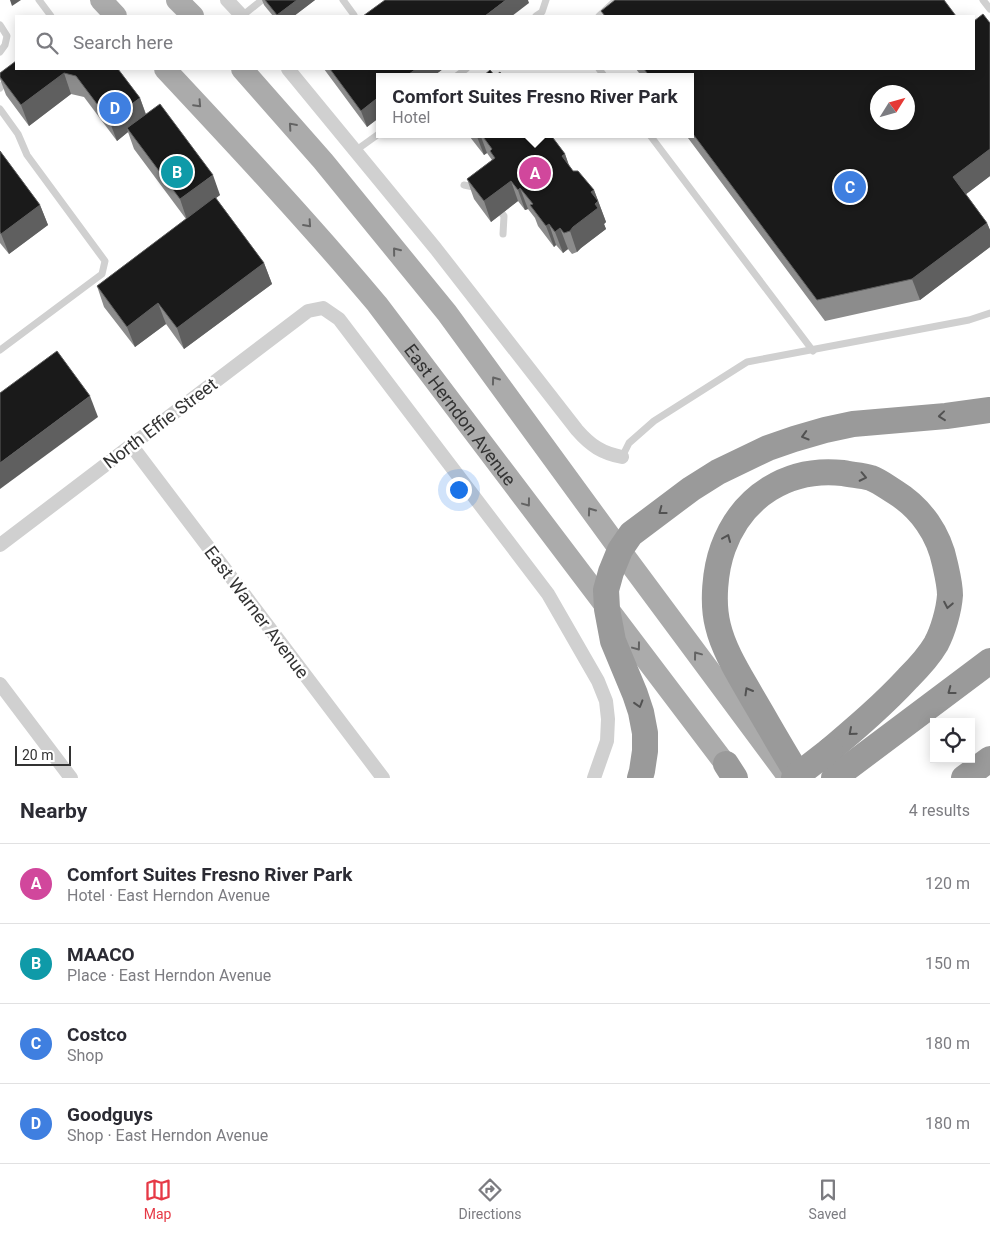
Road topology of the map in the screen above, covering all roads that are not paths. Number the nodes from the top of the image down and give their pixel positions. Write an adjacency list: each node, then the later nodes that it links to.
1 (39, 0): 12 (lane)
2 (101, 0): 13 (main road)
3 (177, 0): 14 (main road)
4 (227, 0): 15 (street)
5 (262, 0): 16 (lane)
6 (343, 0): 11 (lane)
7 (546, 0): 17 (lane)
8 (616, 0): 18 (lane)
9 (983, 0): 10 (lane)
10 (990, 9)
11 (354, 14)
12 (50, 15)
13 (115, 15)
14 (191, 15)
15 (241, 15)
16 (243, 15)
17 (538, 15)
18 (600, 15)
19 (0, 25): 20 (lane)
20 (0, 52)
21 (20, 70): 25 (lane)
22 (166, 70): 42 (main road, East Herndon Avenue, one-way to 42)
23 (243, 70): 41 (main road, one-way to 23)
24 (289, 70): 29 (street)
25 (0, 88)
26 (0, 109): 35 (lane)
27 (376, 136): 29 (lane)
28 (652, 138): 36 (lane)
29 (355, 151): 39 (street)
30 (464, 185): 31 (lane)
31 (484, 190)
32 (494, 203): 33 (lane)
33 (502, 234)
34 (990, 313): 36 (lane)
35 (0, 350)
36 (813, 350): 39 (lane)
37 (990, 410): 41 (highway, one-way to 41)
38 (132, 446): 40 (street, North Effie Street); 49 (street, East Warner Avenue); 50 (street, North Effie Street)
39 (622, 457)
40 (0, 544)
41 (620, 550): 42 (highway); 52 (main road, one-way to 41)
42 (607, 609): 47 (main road, East Herndon Avenue, one-way to 47); 51 (highway, one-way to 51)
43 (990, 661): 46 (highway, one-way to 46)
44 (0, 684): 48 (street)
45 (990, 759): 55 (highway)
46 (837, 766): 53 (highway, bridge); 54 (highway, one-way to 46)
47 (732, 774)
48 (71, 778)
49 (383, 778)
50 (594, 778)
51 (640, 778)
52 (789, 778)
53 (794, 778)
54 (800, 778)
55 (964, 778)

